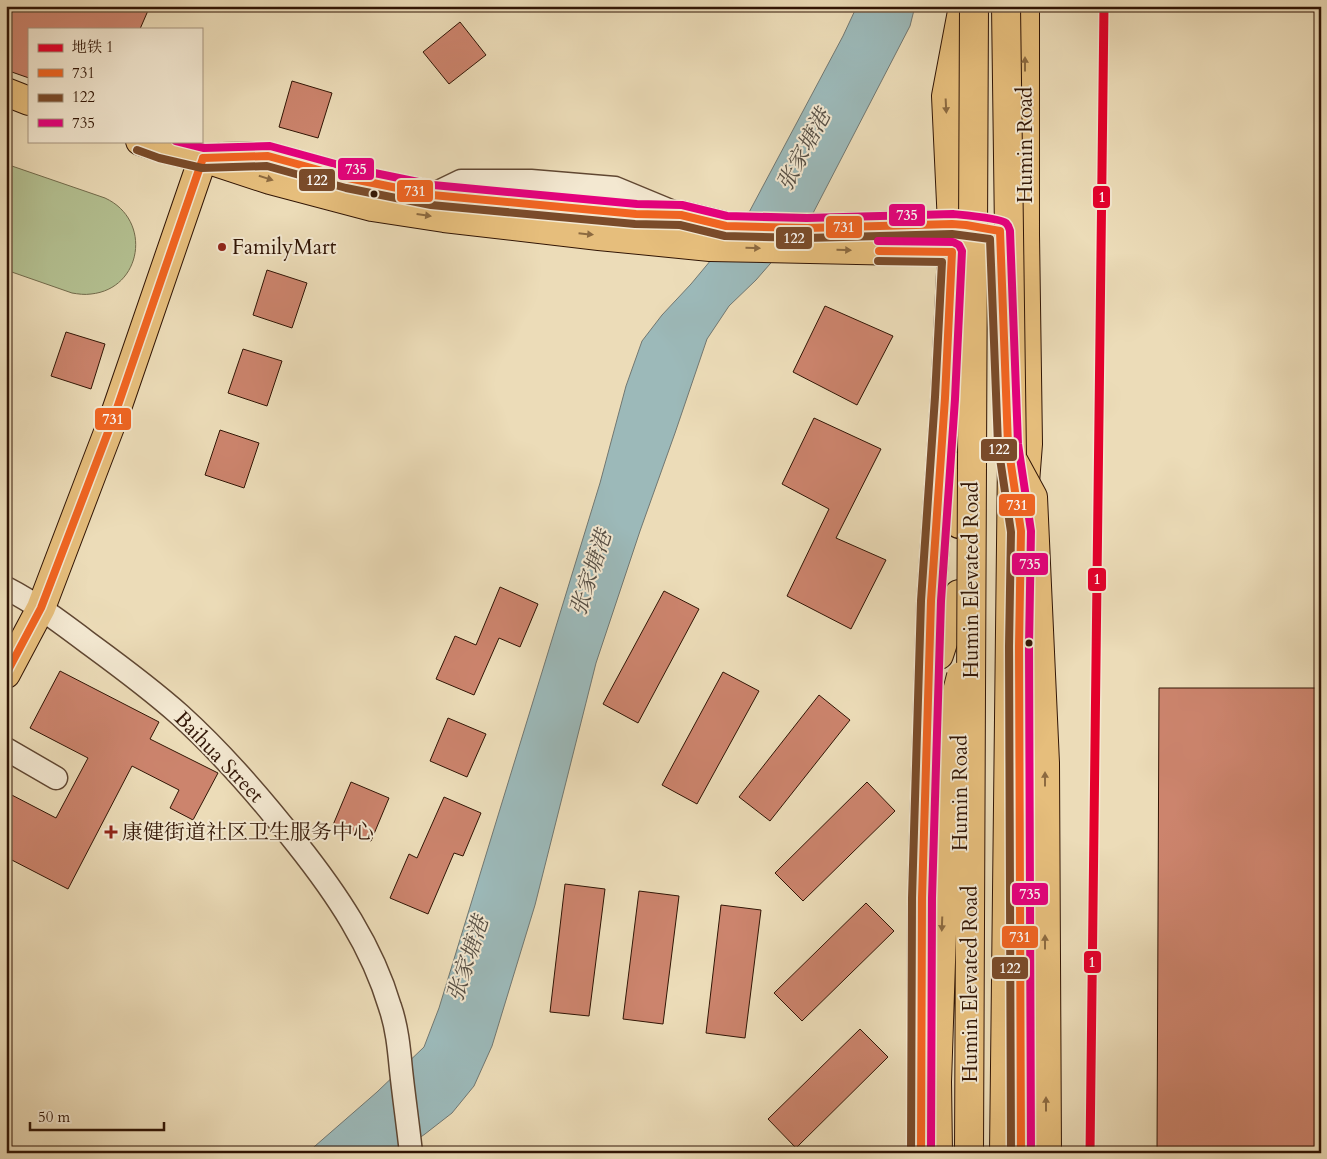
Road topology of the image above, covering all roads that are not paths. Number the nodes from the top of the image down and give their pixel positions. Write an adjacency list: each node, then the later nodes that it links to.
1 (963, 6): 11 (main road, Humin Road, one-way to 11)
2 (974, 6): 18 (main road, Humin Elevated Road, bridge)
3 (1006, 6): 10 (main road); 13 (main road, Humin Elevated Road, bridge)
4 (1025, 6): 10 (main road, Humin Road, one-way to 4)
5 (6, 92): 6 (main road)
6 (28, 101)
7 (143, 142): 8 (main road)
8 (203, 158): 9 (main road, one-way to 9); 9 (main road); 17 (main road)
9 (718, 236): 11 (main road)
10 (1008, 236): 11 (main road); 29 (main road)
11 (958, 238): 12 (main road, Humin Road); 14 (main road, Humin Road)
12 (945, 398): 14 (main road, Humin Road); 20 (main road, Humin Road)
13 (1012, 458): 28 (main road, Humin Elevated Road, bridge); 30 (main road, one-way to 13, bridge)
14 (960, 524): 16 (main road, Humin Road)
15 (6, 588): 17 (street, Baihua Street)
16 (958, 594): 20 (main road); 26 (main road, Humin Road)
17 (41, 608): 19 (main road); 23 (street, Baihua Street)
18 (971, 633): 25 (main road, one-way to 25, bridge); 27 (main road, Humin Elevated Road, bridge)
19 (6, 674)
20 (929, 685): 24 (main road, Humin Road)
21 (6, 749): 22 (street)
22 (56, 778)
23 (411, 1153)
24 (921, 1153)
25 (938, 1153)
26 (962, 1153)
27 (969, 1153)
28 (1004, 1153)
29 (1021, 1153)
30 (1047, 1153)

